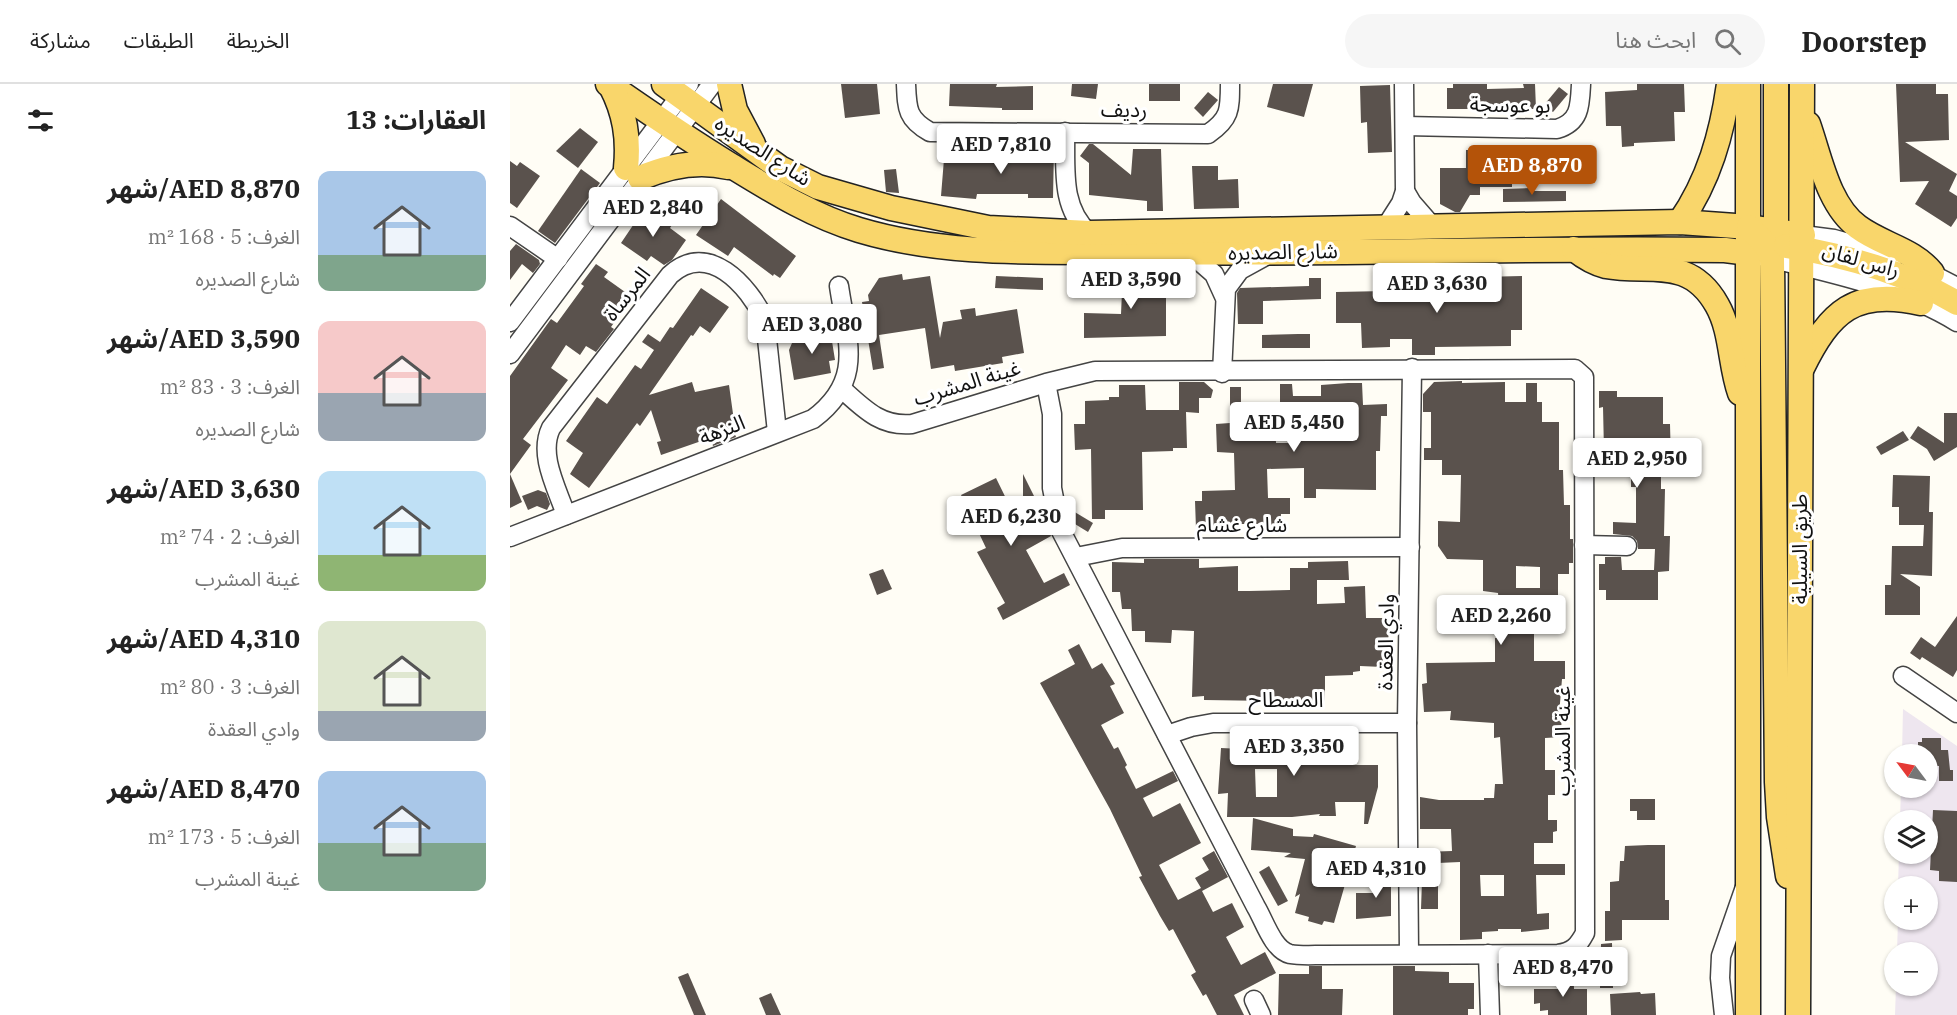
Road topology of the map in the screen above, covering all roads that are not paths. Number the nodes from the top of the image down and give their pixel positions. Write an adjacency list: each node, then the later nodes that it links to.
1 (712, 84): 12 (street)
2 (729, 84): 15 (main road)
3 (906, 84): 14 (street, رديف)
4 (1230, 84): 14 (street, رديف)
5 (1404, 84): 13 (street)
6 (1581, 84): 13 (street, بو عوسجة)
7 (1729, 84): 21 (main road)
8 (1748, 84): 24 (main road)
9 (1776, 84): 28 (main road)
10 (618, 85): 12 (main road, شارع الصديره); 18 (main road)
11 (1802, 95): 30 (main road, طريق السيلية); 34 (main road)
12 (677, 106): 15 (main road, شارع الصديره); 16 (main road); 17 (main road, شارع الصديره); 18 (street)
13 (1405, 126): 19 (street)
14 (1065, 132): 20 (street)
15 (759, 153): 16 (main road, شارع الصديره)
16 (780, 168): 26 (main road, شارع الصديره)
17 (738, 170): 18 (main road); 32 (main road, شارع الصديره)
18 (633, 173): 33 (street); 42 (street)
19 (1406, 191): 23 (street); 25 (street)
20 (1067, 197): 26 (street); 27 (street)
21 (1680, 222): 23 (main road, شارع الصديره); 24 (main road, شارع الصديره)
22 (510, 226): 33 (street)
23 (1432, 226): 25 (main road, شارع الصديره)
24 (1749, 227): 28 (main road, شارع الصديره)
25 (1384, 228): 27 (main road, شارع الصديره)
26 (1047, 232): 27 (main road, شارع الصديره)
27 (1089, 233)
28 (1768, 247): 29 (main road, شارع الصديره); 30 (main road); 48 (main road); 61 (main road)
29 (1572, 248): 31 (main road, شارع الصديره); 48 (main road)
30 (1802, 250): 34 (street, راس لفان); 38 (street, راس لفان); 39 (main road); 45 (main road, طريق السيلية)
31 (1272, 252): 32 (main road, شارع الصديره); 37 (street)
32 (1190, 253): 37 (street)
33 (558, 259): 40 (street)
34 (1932, 273): 36 (street, راس لفان)
35 (839, 286): 47 (street, النزهة)
36 (1957, 287)
37 (1224, 296): 44 (street)
38 (1921, 303): 41 (street, راس لفان); 45 (main road)
39 (1957, 303)
40 (510, 321)
41 (1957, 322)
42 (510, 354)
43 (1412, 368): 44 (street, غينة المشرب); 52 (street, غينة المشرب); 54 (street, وادي العقدة)
44 (1222, 373): 46 (street, غينة المشرب)
45 (1800, 373): 61 (main road, طريق السيلية)
46 (1046, 383): 47 (street, غينة المشرب); 55 (street, غينة المشرب)
47 (842, 389): 49 (street, النزهة)
48 (1748, 412): 60 (main road)
49 (777, 432): 50 (street, النزهة); 50 (street, المرساة)
50 (566, 514): 51 (street, النزهة)
51 (510, 537)
52 (1584, 545): 53 (street); 63 (street, غينة المشرب)
53 (1627, 546)
54 (1410, 547): 55 (street, شارع غشام); 58 (street, وادي العقدة)
55 (1076, 557): 59 (street, غينة المشرب)
56 (1903, 676): 57 (street)
57 (1957, 713)
58 (1407, 723): 59 (street, المسطاح); 62 (street, وادي العقدة)
59 (1167, 735): 62 (street, غينة المشرب)
60 (1747, 883): 65 (street); 66 (main road)
61 (1799, 919): 67 (main road, طريق السيلية)
62 (1408, 953): 63 (street, غينة المشرب)
63 (1488, 954): 64 (street)
64 (1490, 1015)
65 (1724, 1015)
66 (1748, 1015)
67 (1798, 1015)

